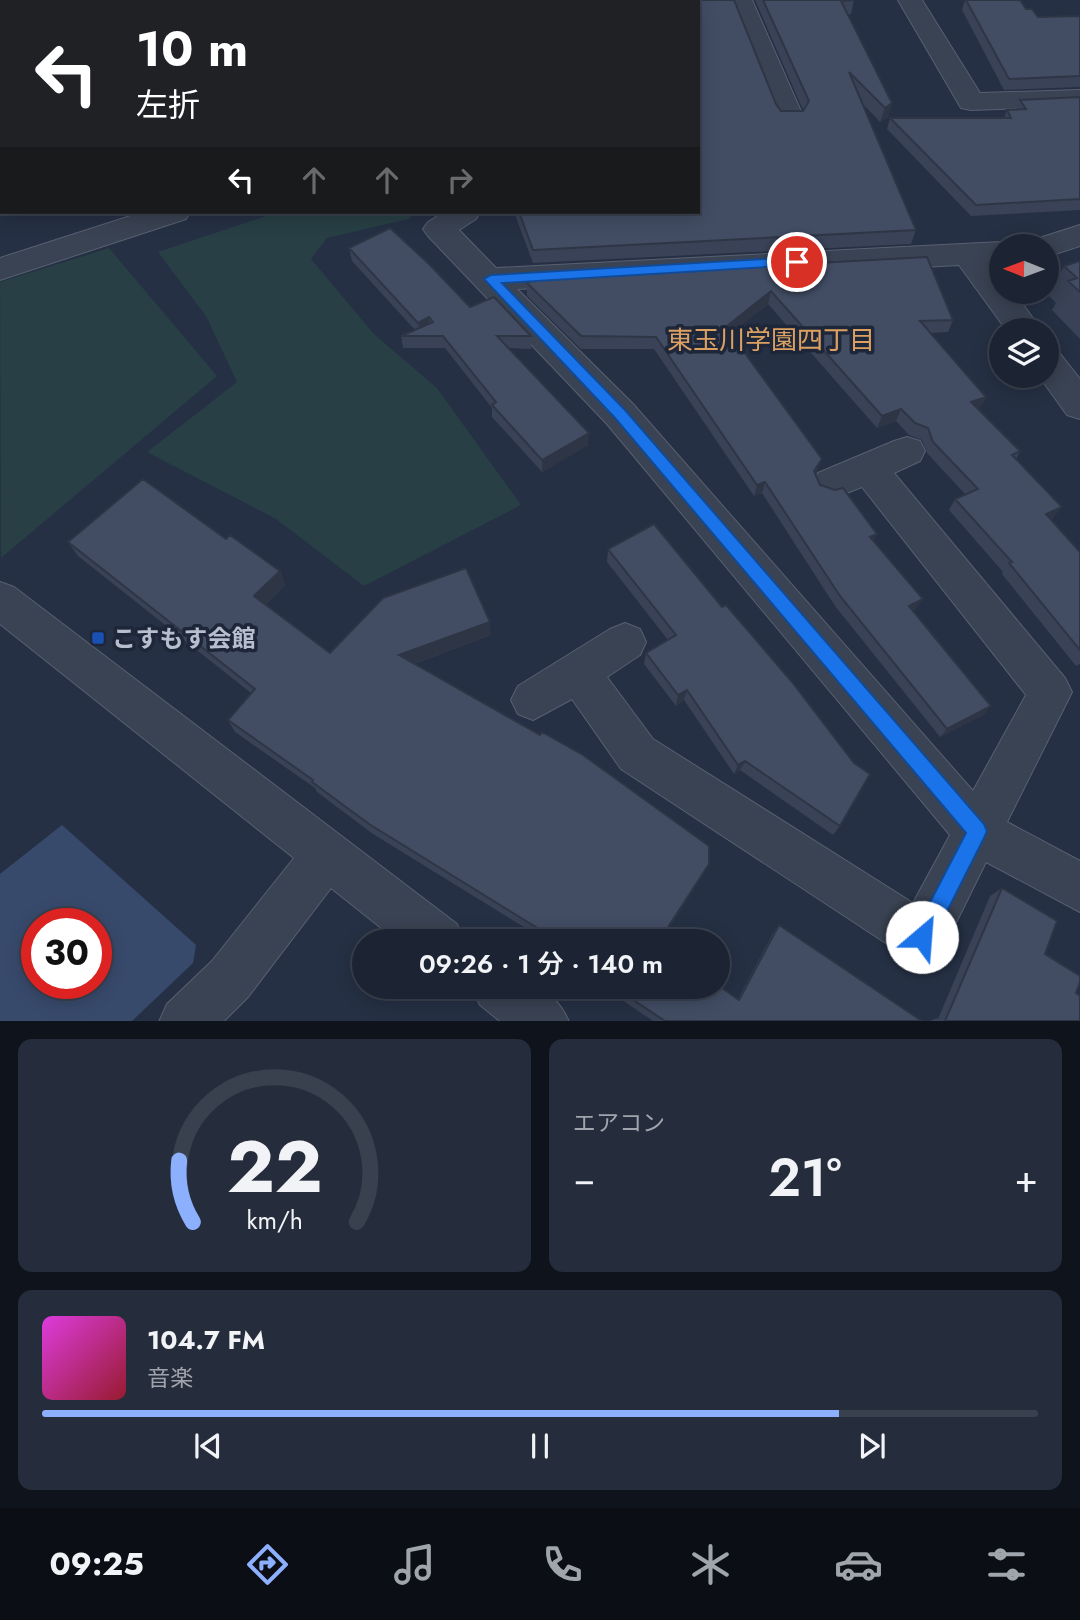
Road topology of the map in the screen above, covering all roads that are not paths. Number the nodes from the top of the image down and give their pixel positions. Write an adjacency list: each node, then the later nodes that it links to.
1 (740, 0): 4 (street)
2 (910, 0): 3 (street)
3 (1080, 98)
4 (789, 116)
5 (168, 214): 11 (street)
6 (462, 214): 12 (street)
7 (1080, 235): 8 (street)
8 (1059, 242)
9 (989, 253): 10 (street)
10 (968, 254): 12 (street); 13 (street)
11 (0, 269)
12 (491, 279): 21 (street)
13 (1015, 318)
14 (1059, 377): 15 (street)
15 (1080, 405)
16 (907, 452): 21 (street)
17 (0, 600): 22 (street)
18 (625, 642): 19 (street)
19 (578, 672): 20 (street); 21 (street)
20 (533, 700)
21 (977, 831): 23 (street)
22 (327, 855): 24 (street); 26 (street)
23 (1080, 888)
24 (422, 929)
25 (514, 999): 27 (street)
26 (185, 1021)
27 (543, 1021)

